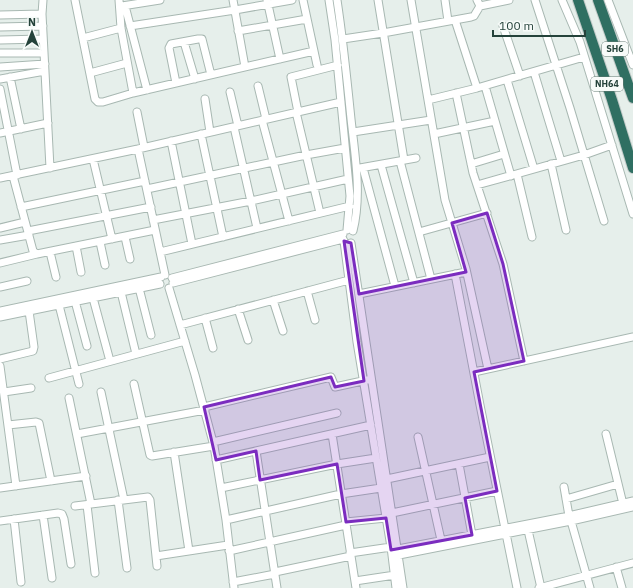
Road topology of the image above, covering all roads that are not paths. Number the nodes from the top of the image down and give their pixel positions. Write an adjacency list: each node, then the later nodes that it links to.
1 (43, 0): 22 (street)
2 (75, 0): 35 (street)
3 (160, 0): 20 (street)
4 (233, 0): 21 (street)
5 (292, 0): 18 (street)
6 (303, 0): 24 (street)
7 (330, 0): 47 (street)
8 (337, 0): 37 (street)
9 (378, 0): 34 (street)
10 (411, 0): 31 (street)
11 (445, 0): 25 (street)
12 (509, 0): 19 (street)
13 (535, 0): 48 (street)
14 (562, 0): 43 (street)
15 (578, 0): 107 (highway, NH64)
16 (598, 0): 70 (highway, SH6)
17 (608, 0): 49 (street)
18 (268, 2): 21 (street); 28 (street)
19 (479, 3): 25 (street)
20 (121, 4): 27 (street); 32 (street)
21 (235, 10): 27 (street); 33 (street)
22 (42, 14): 23 (street); 26 (street)
23 (0, 15)
24 (307, 19): 28 (street); 40 (street)
25 (451, 21): 31 (street); 64 (street)
26 (43, 26): 30 (street); 36 (street)
27 (130, 26): 66 (street)
28 (273, 26): 33 (street); 44 (street)
29 (503, 26): 56 (street)
30 (0, 27)
31 (416, 27): 34 (street); 72 (street)
32 (121, 28): 35 (street); 45 (street)
33 (238, 32): 52 (street)
34 (383, 33): 37 (street); 81 (street)
35 (83, 38): 54 (street)
36 (43, 39): 38 (street); 42 (street)
37 (343, 39): 86 (street)
38 (0, 40)
39 (184, 42): 55 (street); 59 (street); 61 (street)
40 (314, 51): 44 (street); 46 (street)
41 (0, 53): 42 (street)
42 (44, 53): 51 (street)
43 (584, 57): 48 (street); 91 (street)
44 (280, 59): 52 (street)
45 (127, 63): 54 (street); 68 (street)
46 (317, 65)
47 (338, 65): 73 (street); 75 (street)
48 (556, 65): 53 (street); 96 (street)
49 (633, 65)
50 (0, 67): 51 (street)
51 (45, 67): 57 (street); 79 (street)
52 (245, 67): 55 (street)
53 (534, 72): 56 (street); 100 (street)
54 (90, 73): 68 (street)
55 (211, 75): 59 (street)
56 (520, 76): 60 (street)
57 (10, 77): 58 (street); 83 (street)
58 (0, 79)
59 (195, 79): 61 (street)
60 (507, 80): 63 (street); 109 (street)
61 (176, 83): 66 (street)
62 (258, 86): 76 (street)
63 (485, 86): 64 (street); 78 (street)
64 (477, 88): 69 (street)
65 (0, 89): 84 (street)
66 (147, 90): 68 (street)
67 (230, 92): 80 (street)
68 (133, 93)
69 (456, 93): 72 (street); 82 (street)
70 (633, 98)
71 (204, 99): 85 (street)
72 (428, 100): 77 (street)
73 (341, 102): 75 (street); 93 (street)
74 (137, 112): 92 (street)
75 (297, 112): 76 (street); 94 (street)
76 (264, 120): 80 (street); 101 (street)
77 (431, 120): 81 (street); 89 (street)
78 (495, 121): 82 (street); 95 (street)
79 (48, 123): 83 (street); 105 (street)
80 (236, 126): 85 (street); 108 (street)
81 (398, 126): 86 (street); 99 (street)
82 (464, 128): 89 (street); 102 (street)
83 (21, 129): 84 (street)
84 (9, 131): 87 (street); 111 (street)
85 (210, 132): 88 (street)
86 (353, 132): 106 (street)
87 (0, 133)
88 (201, 134): 90 (street); 110 (street)
89 (434, 134): 135 (street)
90 (171, 141): 92 (street); 115 (street)
91 (612, 145): 96 (street); 129 (street)
92 (141, 148): 98 (street); 116 (street)
93 (345, 148): 94 (street); 114 (street)
94 (306, 154): 101 (street); 118 (street)
95 (504, 154): 102 (street); 112 (street)
96 (584, 155): 100 (street); 133 (street)
97 (416, 158): 99 (street)
98 (93, 159): 105 (street); 119 (street)
99 (402, 161): 104 (street); 140 (street)
100 (562, 161): 103 (street)
101 (273, 162): 108 (street); 120 (street)
102 (471, 164): 117 (street)
103 (551, 164): 109 (street); 139 (street)
104 (381, 165): 106 (street); 165 (street)
105 (50, 168): 111 (street)
106 (360, 168): 142 (street); 166 (street)
107 (633, 168)
108 (244, 169): 110 (street); 121 (street)
109 (534, 169): 112 (street)
110 (210, 174): 115 (street); 125 (street)
111 (15, 175): 113 (street); 123 (street)
112 (514, 175): 117 (street); 145 (street)
113 (0, 178)
114 (348, 179): 118 (street); 122 (street)
115 (180, 181): 116 (street); 128 (street)
116 (146, 185): 119 (street); 124 (street)
117 (477, 185): 127 (street)
118 (313, 187): 120 (street); 126 (street)
119 (100, 191): 123 (street); 130 (street)
120 (282, 194): 121 (street); 132 (street)
121 (251, 201): 125 (street); 137 (street)
122 (350, 206): 126 (street); 142 (street)
123 (21, 207): 134 (street)
124 (151, 207): 130 (street); 131 (street)
125 (217, 208): 128 (street); 144 (street)
126 (320, 213): 132 (street)
127 (486, 213): 135 (street); 193 (street)
128 (186, 214): 131 (street); 149 (street)
129 (633, 214)
130 (107, 216): 141 (street); 146 (street)
131 (153, 220): 138 (street)
132 (289, 221): 137 (street)
133 (604, 221)
134 (26, 222): 136 (street); 141 (street)
135 (452, 223): 140 (street); 158 (street)
136 (0, 228)
137 (257, 228): 144 (street)
138 (156, 230): 143 (street); 152 (street)
139 (566, 230)
140 (419, 232): 161 (street)
141 (29, 233): 147 (street); 153 (street)
142 (347, 236): 162 (street); 164 (street); 171 (street)
143 (125, 237): 146 (street); 154 (street)
144 (223, 237): 149 (street)
145 (532, 237)
146 (112, 239): 148 (street)
147 (0, 240)
148 (100, 242): 150 (street); 156 (street)
149 (192, 244): 152 (street)
150 (76, 246): 151 (street); 157 (street)
151 (50, 252): 153 (street); 160 (street)
152 (160, 252): 164 (street)
153 (37, 254): 155 (street)
154 (130, 259)
155 (0, 263)
156 (105, 265)
157 (81, 272)
158 (466, 272): 159 (street); 195 (street)
159 (456, 274): 161 (street); 197 (street)
160 (56, 277)
161 (431, 279): 165 (street)
162 (349, 280): 169 (street); 200 (street)
163 (27, 281): 167 (street)
164 (167, 281): 168 (street); 177 (street); 182 (street)
165 (414, 282): 166 (street)
166 (395, 286): 171 (street)
167 (0, 287)
168 (139, 288): 170 (street); 184 (street)
169 (307, 291): 173 (street); 181 (street)
170 (121, 292): 172 (street); 190 (street)
171 (358, 294): 199 (street)
172 (93, 298): 174 (street); 192 (street)
173 (273, 300): 176 (street); 183 (street)
174 (76, 301): 175 (street); 188 (street)
175 (59, 305): 178 (street); 196 (street)
176 (238, 309): 180 (street); 186 (street)
177 (0, 310)
178 (29, 311): 179 (street); 191 (street)
179 (0, 317)
180 (205, 318): 182 (street); 189 (street)
181 (315, 320)
182 (180, 325): 187 (street)
183 (283, 331)
184 (150, 335)
185 (633, 337): 193 (street)
186 (248, 340)
187 (185, 341): 190 (street); 207 (street)
188 (87, 346)
189 (213, 348)
190 (136, 354): 192 (street)
191 (0, 359)
192 (110, 360): 196 (street)
193 (524, 361): 195 (street)
194 (0, 366): 204 (street)
195 (488, 369): 197 (street)
196 (76, 370): 198 (street); 201 (street)
197 (474, 372): 220 (street)
198 (49, 378)
199 (372, 379): 200 (street); 227 (street)
200 (364, 381): 207 (street); 211 (street)
201 (79, 384)
202 (134, 384): 209 (street)
203 (31, 388): 204 (street)
204 (4, 392): 210 (street)
205 (101, 392): 212 (street)
206 (69, 398): 213 (street)
207 (204, 408): 209 (street); 217 (street)
208 (337, 413): 217 (street)
209 (142, 422): 212 (street); 219 (street)
210 (8, 425): 229 (street); 231 (street)
211 (371, 425): 214 (street); 221 (street)
212 (110, 428): 213 (street); 240 (street)
213 (77, 434): 226 (street)
214 (332, 434): 218 (street); 223 (street)
215 (606, 434): 230 (street)
216 (418, 437): 225 (street)
217 (214, 444): 219 (street); 222 (street)
218 (256, 451): 222 (street); 228 (street)
219 (174, 452): 261 (street)
220 (490, 457): 224 (street); 236 (street)
221 (376, 458): 223 (street); 235 (street)
222 (216, 460): 234 (street)
223 (337, 464): 228 (street); 237 (street)
224 (459, 464): 225 (street); 238 (street)
225 (426, 471): 227 (street); 244 (street)
226 (86, 476): 229 (street); 242 (street)
227 (387, 479): 249 (street)
228 (260, 480): 234 (street); 247 (street)
229 (51, 481): 231 (street)
230 (618, 484): 239 (street); 243 (street)
231 (16, 486): 233 (street)
232 (564, 487): 239 (street)
233 (0, 488)
234 (221, 488): 252 (street)
235 (381, 488): 237 (street); 249 (street)
236 (497, 491): 238 (street); 256 (street)
237 (341, 494): 247 (street); 254 (street)
238 (465, 498): 244 (street); 257 (street)
239 (566, 499): 251 (street)
240 (121, 500): 242 (street); 264 (street); 269 (street)
241 (633, 501): 243 (street)
242 (89, 504): 245 (street); 270 (street)
243 (623, 504): 251 (street)
244 (433, 505): 249 (street); 258 (street)
245 (76, 506)
246 (633, 507): 251 (street)
247 (265, 512): 252 (street); 259 (street)
248 (43, 515): 250 (street); 266 (street); 274 (street)
249 (389, 515): 254 (street); 262 (street)
250 (14, 519): 253 (street); 275 (street)
251 (570, 519): 255 (street); 256 (street); 273 (street)
252 (226, 520): 260 (street)
253 (0, 521)
254 (346, 524): 259 (street); 263 (street)
255 (528, 530): 256 (street); 282 (street)
256 (505, 531): 257 (street); 262 (street); 281 (street)
257 (472, 534): 258 (street)
258 (441, 540): 262 (street)
259 (270, 542): 260 (street); 271 (street)
260 (229, 548): 261 (street); 276 (street)
261 (189, 551): 264 (street)
262 (394, 552): 263 (street); 272 (street); 280 (street)
263 (351, 554): 271 (street); 277 (street)
264 (156, 556): 267 (street)
265 (633, 562): 268 (street)
266 (71, 564)
267 (157, 566)
268 (616, 567): 273 (street); 284 (street)
269 (128, 568)
270 (95, 573)
271 (275, 573): 276 (street); 278 (street)
272 (395, 575): 277 (street); 279 (street)
273 (586, 575): 282 (street); 283 (street)
274 (52, 578)
275 (21, 582)
276 (233, 585)
277 (355, 586)
278 (277, 588)
279 (396, 588)
280 (404, 588)
281 (517, 588)
282 (540, 588)
283 (590, 588)
284 (622, 588)

